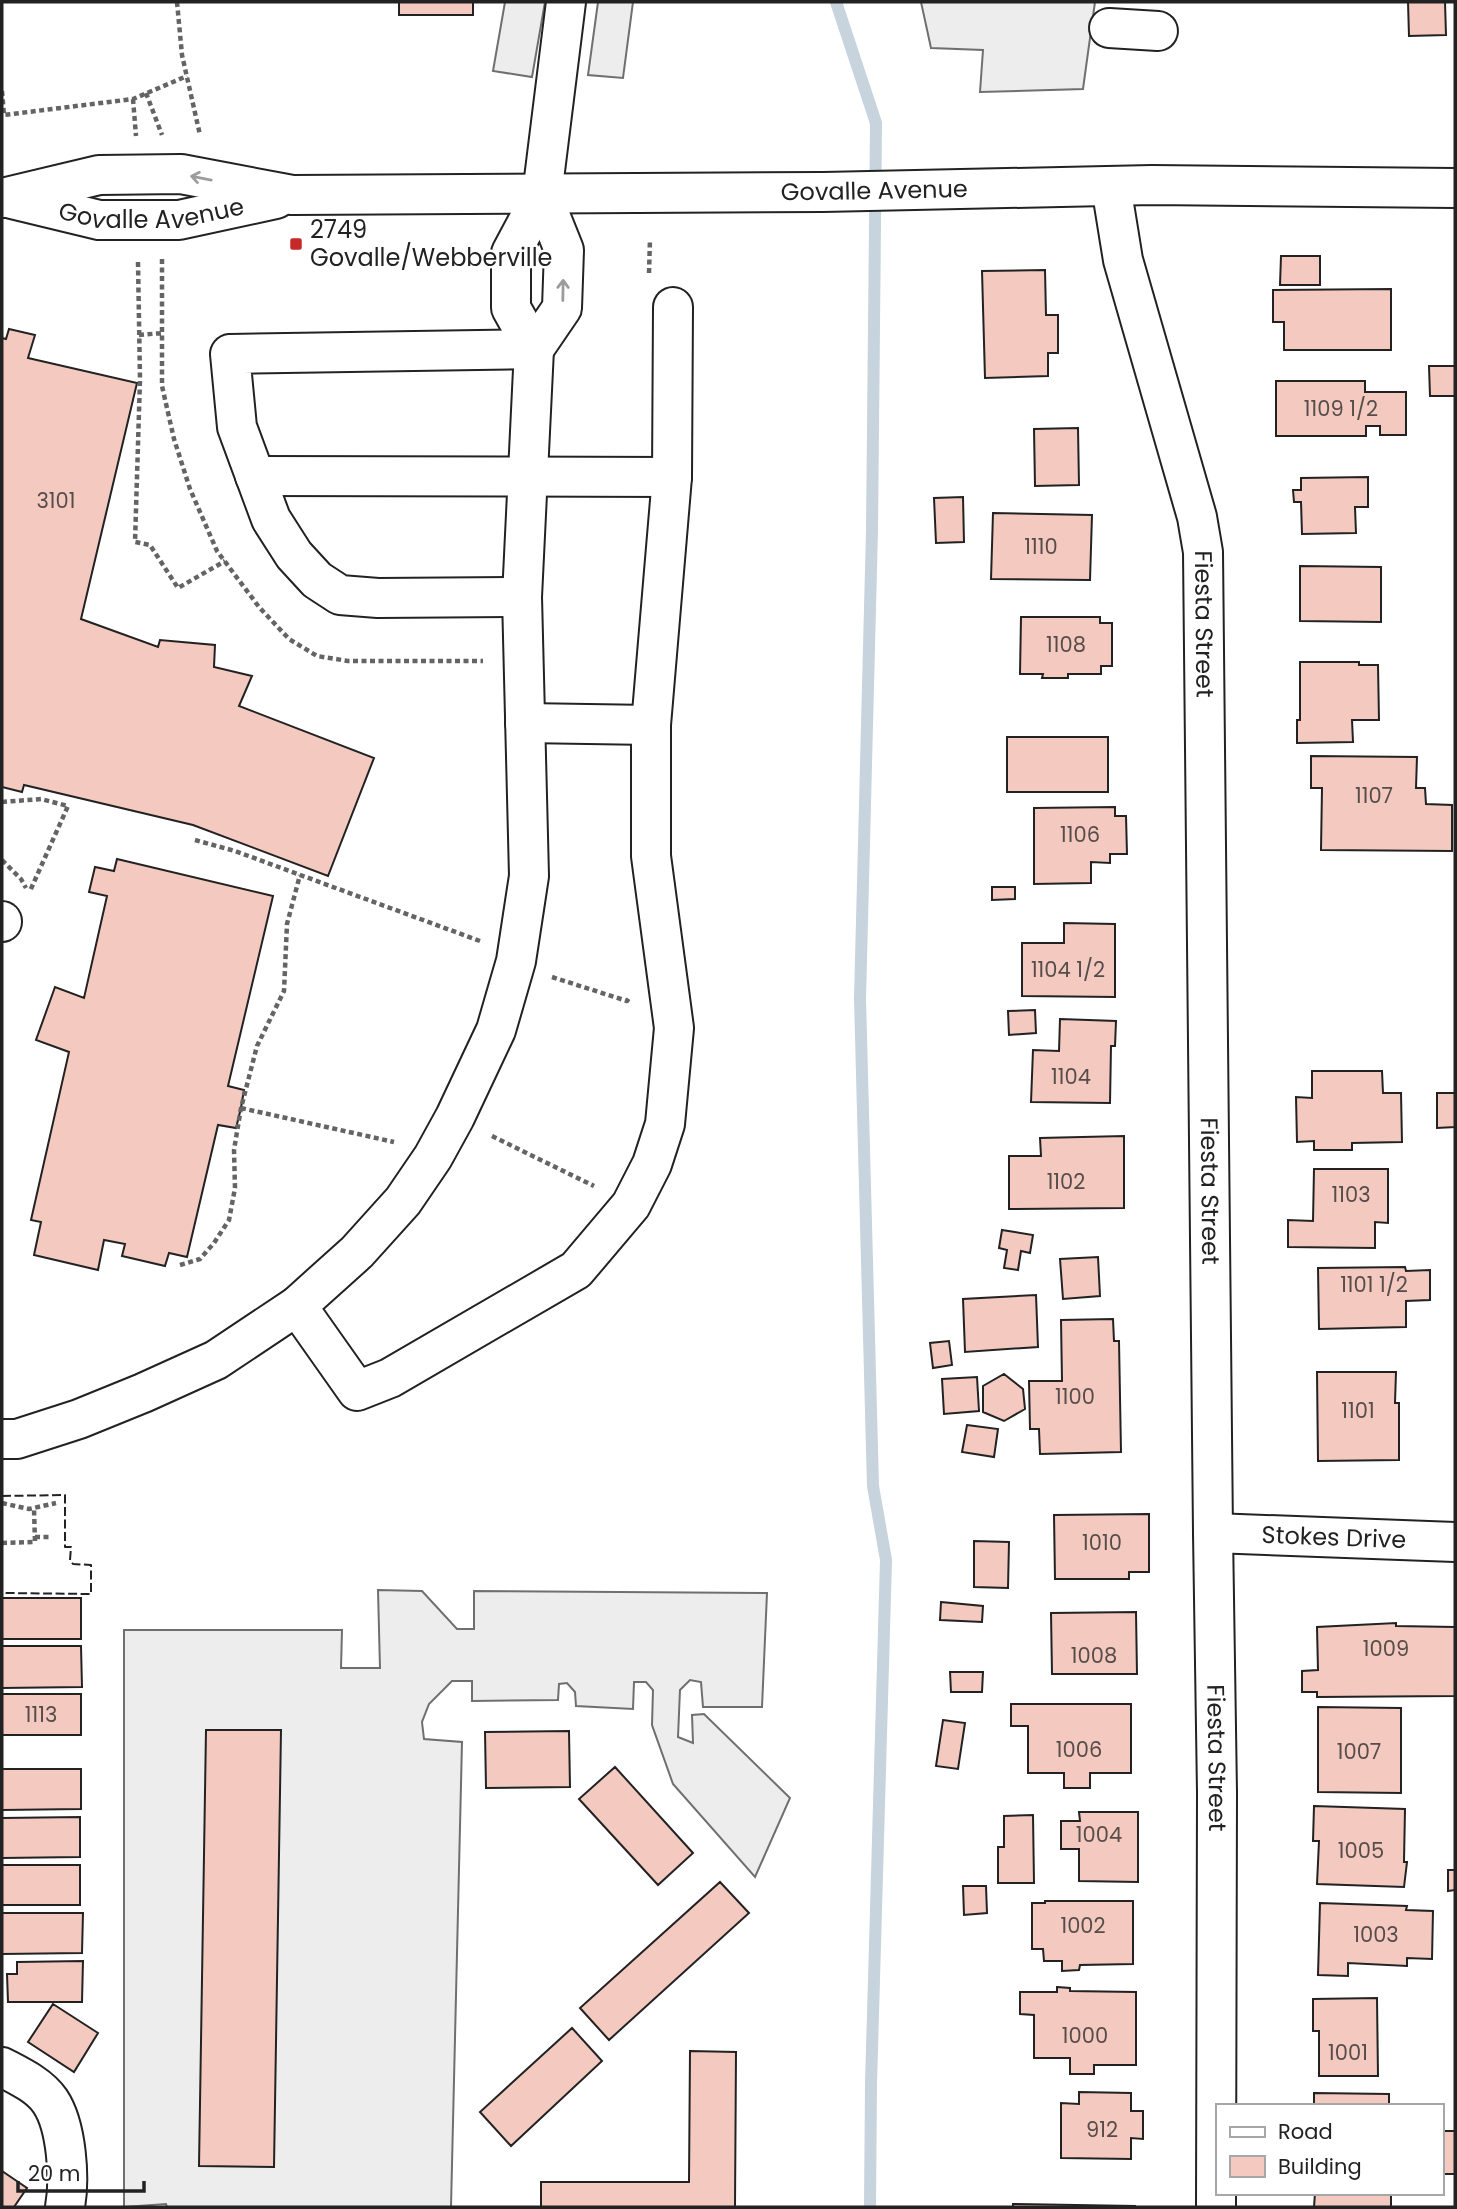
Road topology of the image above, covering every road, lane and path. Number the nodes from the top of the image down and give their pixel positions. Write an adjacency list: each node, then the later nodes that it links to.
1 (177, 2): 5 (path)
2 (566, 2): 14 (street)
3 (1108, 28): 4 (street)
4 (1158, 31)
5 (187, 76): 7 (path); 9 (path)
6 (2, 90): 8 (path)
7 (146, 93): 8 (path); 10 (path)
8 (133, 99): 11 (path)
9 (197, 124)
10 (158, 125)
11 (135, 128)
12 (1111, 186): 13 (street, Govalle Avenue); 14 (street, Govalle Avenue); 46 (street, Fiesta Street)
13 (1455, 188)
14 (542, 195): 15 (street, Govalle Avenue); 21 (street, one-way to 14); 21 (street)
15 (5, 198)
16 (650, 239): 18 (path)
17 (137, 253): 20 (path)
18 (661, 293): 24 (street)
19 (163, 333): 20 (path)
20 (139, 335): 25 (path)
21 (534, 349): 22 (street); 23 (street)
22 (255, 476): 23 (street); 26 (street)
23 (528, 477): 24 (street); 26 (street)
24 (672, 477): 28 (street)
25 (225, 561)
26 (522, 597): 27 (street)
27 (525, 723): 28 (street); 41 (street)
28 (651, 725): 41 (street)
29 (2, 802): 32 (path)
30 (195, 840): 31 (path)
31 (300, 875): 33 (path); 36 (path)
32 (29, 893)
33 (481, 953)
34 (551, 977): 35 (path)
35 (634, 991)
36 (241, 1108): 38 (path); 40 (path)
37 (491, 1136): 39 (path)
38 (395, 1152)
39 (598, 1188)
40 (180, 1265)
41 (297, 1306): 42 (street)
42 (2, 1439)
43 (2, 1503): 45 (path)
44 (56, 1503): 45 (path)
45 (34, 1509): 49 (path)
46 (1213, 1533): 50 (street, Stokes Drive); 52 (street, Fiesta Street)
47 (50, 1537): 49 (path)
48 (2, 1542): 49 (path)
49 (35, 1542)
50 (1455, 1542)
51 (2, 2067): 53 (street)
52 (1216, 2104)
53 (65, 2207)

